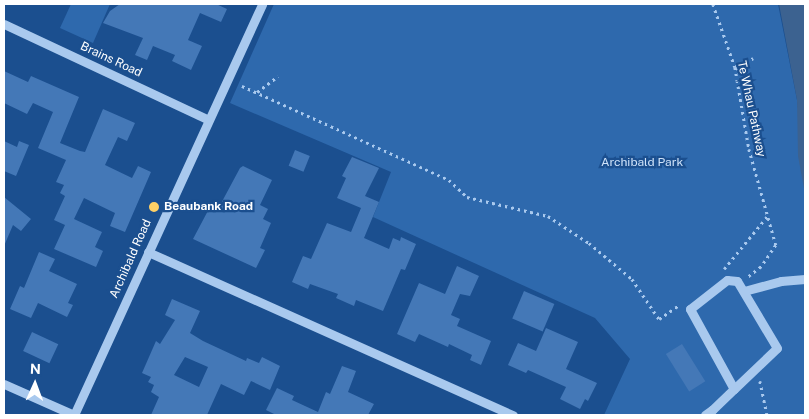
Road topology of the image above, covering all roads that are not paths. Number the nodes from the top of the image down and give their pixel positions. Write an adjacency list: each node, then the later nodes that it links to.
1 (262, 4): 3 (street, Archibald Road)
2 (4, 24): 3 (street, Brains Road)
3 (208, 119): 4 (street, Archibald Road)
4 (148, 252): 9 (street, Archibald Road); 10 (street)
5 (805, 279): 6 (street)
6 (744, 292): 8 (street); 8 (street)
7 (4, 384): 9 (street)
8 (734, 390): 11 (street)
9 (74, 415)
10 (512, 415)
11 (705, 415)

